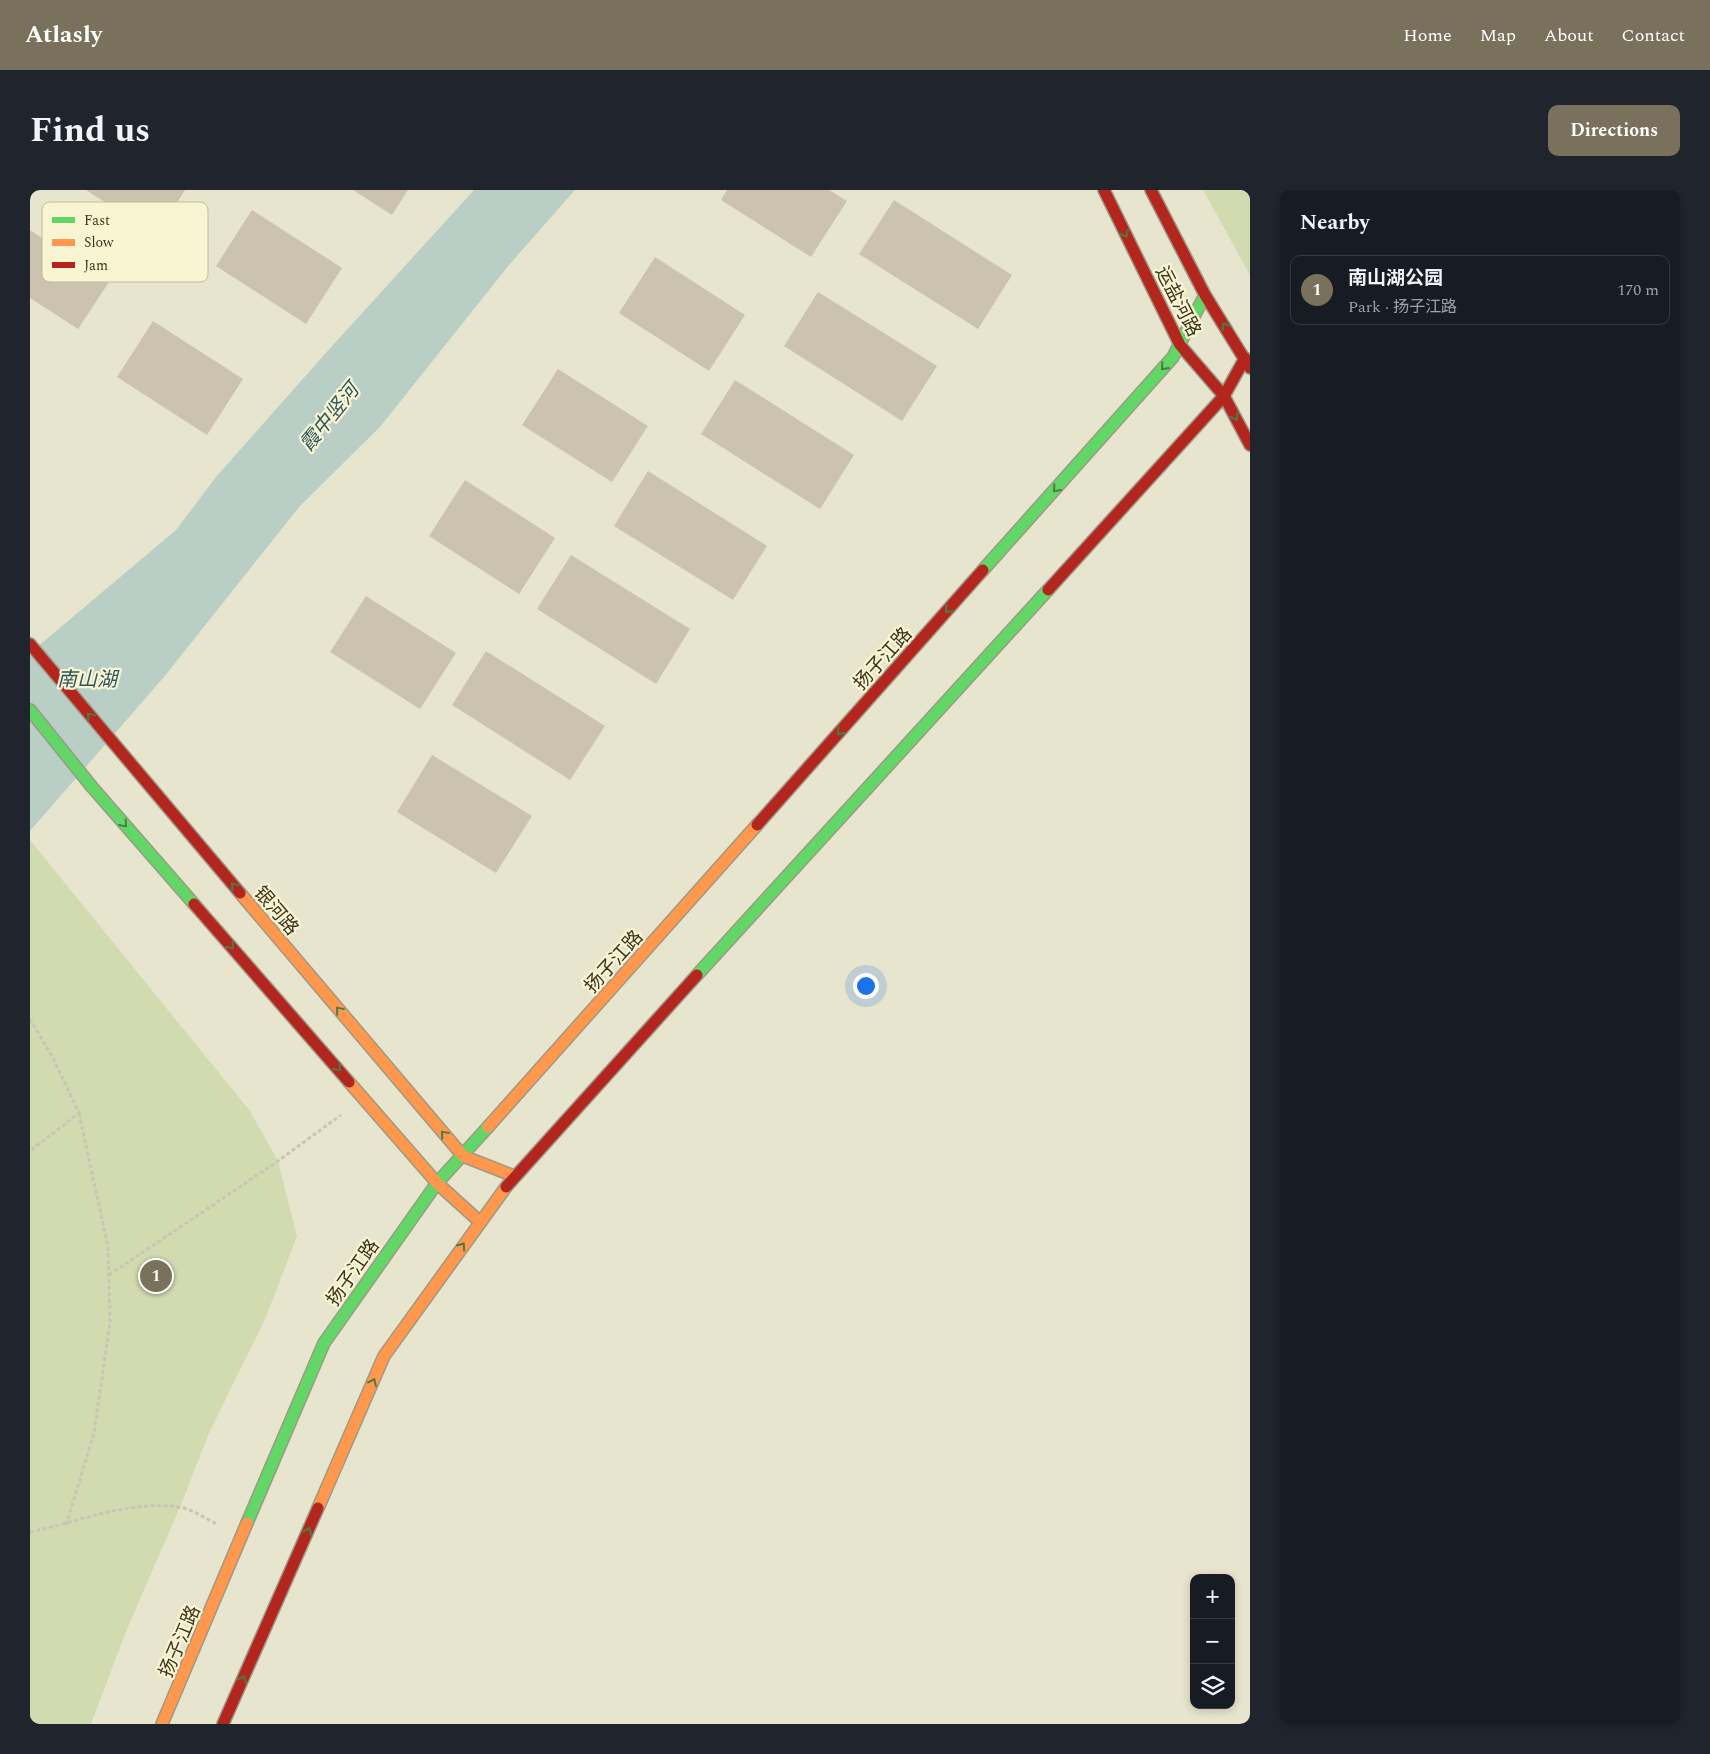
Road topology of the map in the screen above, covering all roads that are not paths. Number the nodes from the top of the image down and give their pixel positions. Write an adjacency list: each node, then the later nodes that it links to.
1 (1104, 190): 4 (main road, 运盐河路, one-way to 4)
2 (1151, 190): 3 (main road, 运盐河路)
3 (1205, 295): 4 (main road, 扬子江路); 5 (main road, 运盐河路, one-way to 3)
4 (1180, 345): 6 (main road, 运盐河路); 10 (main road, 扬子江路, one-way to 10)
5 (1247, 363): 6 (main road)
6 (1224, 396): 7 (main road, 运盐河路, one-way to 7); 11 (main road)
7 (1250, 445)
8 (30, 644): 10 (main road, 银河路, one-way to 8)
9 (30, 710): 12 (main road, one-way to 12)
10 (463, 1156): 11 (main road, 银河路); 12 (main road, 扬子江路)
11 (514, 1176): 13 (main road)
12 (436, 1183): 13 (main road); 14 (main road, 扬子江路)
13 (480, 1222): 15 (main road, one-way to 13)
14 (162, 1724)
15 (223, 1724)

